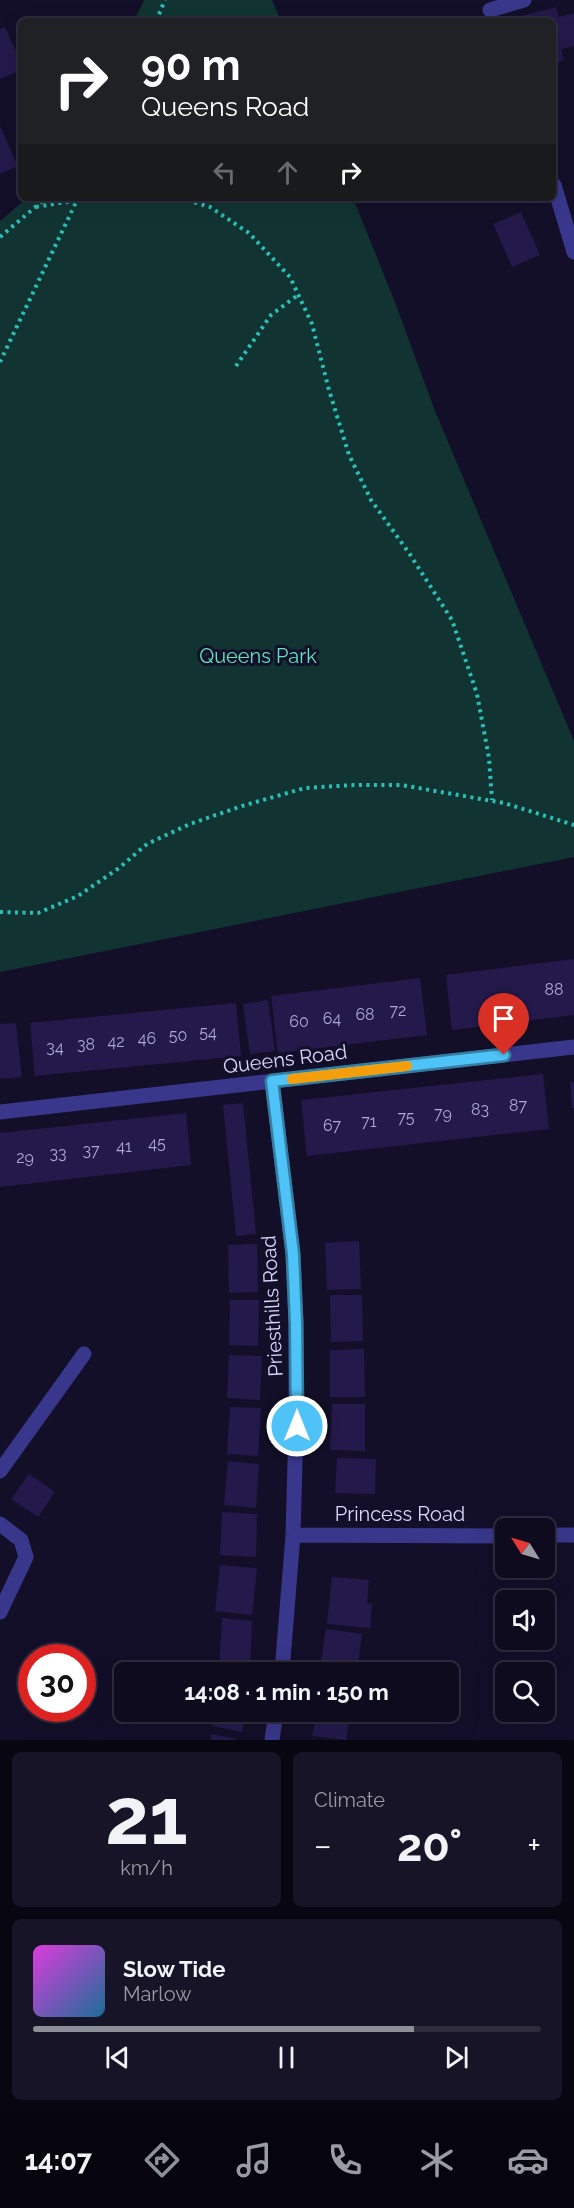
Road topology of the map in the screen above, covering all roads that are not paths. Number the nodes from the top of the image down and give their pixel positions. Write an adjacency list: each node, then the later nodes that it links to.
1 (524, 0): 2 (street)
2 (490, 10)
3 (556, 192): 4 (street)
4 (574, 252)
5 (574, 1047): 6 (street, Queens Road)
6 (272, 1081): 7 (street, Queens Road); 11 (street, Priesthills Road)
7 (0, 1112)
8 (84, 1354): 9 (street)
9 (0, 1471)
10 (0, 1524): 15 (street)
11 (293, 1535): 14 (street, Princess Road); 16 (street, Priesthills Road)
12 (555, 1535): 13 (street)
13 (574, 1535)
14 (495, 1536)
15 (0, 1612)
16 (283, 1662)
17 (275, 1722): 18 (street)
18 (272, 1740)

